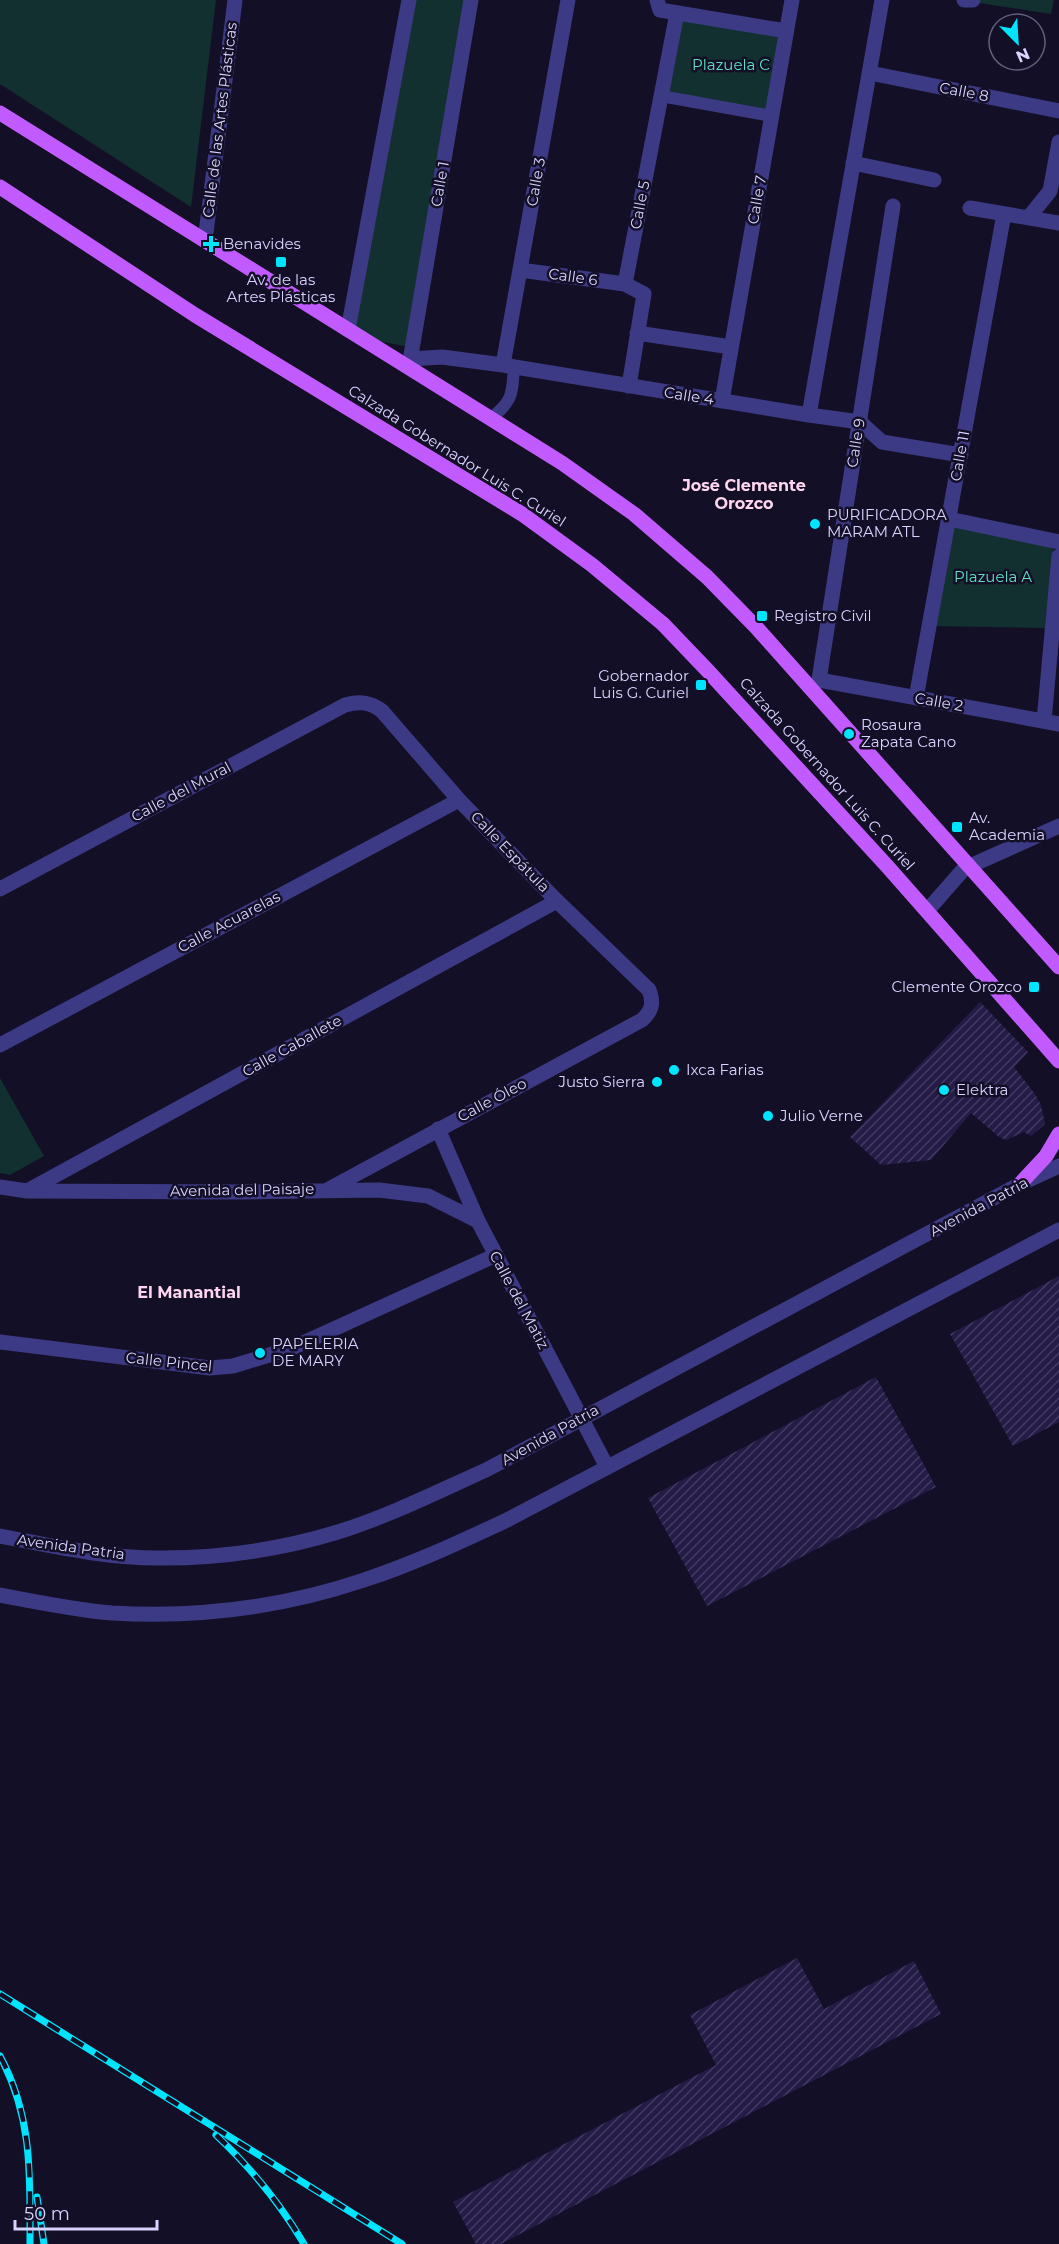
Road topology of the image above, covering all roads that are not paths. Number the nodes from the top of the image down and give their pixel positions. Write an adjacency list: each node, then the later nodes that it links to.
1 (409, 0): 27 (street)
2 (471, 0): 30 (street, Calle 1)
3 (568, 0): 25 (street, Calle 3)
4 (792, 0): 9 (street, Calle 7)
5 (882, 0): 10 (street)
6 (236, 3): 24 (street, Calle de las Artes Plásticas)
7 (658, 5): 8 (street)
8 (677, 13): 9 (street); 11 (street, Calle 5)
9 (786, 31): 14 (street, Calle 7)
10 (870, 73): 12 (street, Calle 8); 16 (street)
11 (661, 96): 14 (street); 26 (street, Calle 5)
12 (1059, 111)
13 (0, 113): 24 (main road)
14 (772, 116): 29 (street, Calle 7)
15 (1059, 142): 22 (street)
16 (853, 163): 17 (street); 34 (street)
17 (934, 180)
18 (0, 187): 50 (main road, Calzada Gobernador Luis C. Curiel)
19 (893, 206): 36 (street, Calle 9)
20 (970, 208): 21 (street)
21 (1004, 214): 22 (street); 37 (street, Calle 11)
22 (1029, 217): 23 (street)
23 (1059, 223)
24 (205, 241): 27 (main road)
25 (520, 270): 26 (street, Calle 6); 31 (street, Calle 3)
26 (625, 284): 28 (street)
27 (348, 330): 30 (main road)
28 (637, 333): 29 (street); 32 (street)
29 (731, 347): 33 (street, Calle 7)
30 (409, 363): 31 (street, Calle 4); 35 (main road)
31 (509, 366): 32 (street, Calle 4); 35 (street)
32 (629, 386): 33 (street, Calle 4)
33 (722, 401): 34 (street, Calle 4)
34 (808, 416): 36 (street, Calle 4)
35 (490, 419): 47 (main road)
36 (860, 422): 37 (street); 41 (street, Calle 9)
37 (961, 455): 38 (street, Calle 11)
38 (949, 519): 39 (street); 42 (street, Calle 11)
39 (1059, 542)
40 (1059, 556): 44 (street)
41 (819, 680): 42 (street, Calle 2)
42 (916, 698): 44 (street, Calle 2)
43 (365, 702): 45 (street, Calle Espátula); 48 (street, Calle del Mural)
44 (1051, 723)
45 (459, 800): 49 (street, Calle Espátula); 53 (street, Calle Acuarelas)
46 (1059, 826): 47 (street)
47 (970, 866): 50 (street); 51 (main road)
48 (0, 889)
49 (557, 901): 52 (street, Calle Espátula); 61 (street, Calle Caballete)
50 (927, 911): 54 (main road, Calzada Gobernador Luis C. Curiel)
51 (1059, 967)
52 (652, 1005): 55 (street, Calle Óleo)
53 (0, 1045)
54 (1059, 1063)
55 (438, 1129): 60 (street, Calle Óleo); 62 (street, Calle del Matiz)
56 (1059, 1134): 58 (main road)
57 (1059, 1166): 58 (street, Avenida Patria)
58 (1020, 1184): 66 (street, Avenida Patria)
59 (0, 1187): 61 (street, Avenida del Paisaje)
60 (327, 1190): 61 (street, Avenida del Paisaje); 62 (street, Avenida del Paisaje)
61 (27, 1191)
62 (478, 1221): 64 (street, Calle del Matiz)
63 (1059, 1230): 67 (street)
64 (496, 1256): 65 (street, Calle Pincel); 66 (street, Calle del Matiz)
65 (0, 1342)
66 (580, 1418): 67 (street, Calle del Matiz); 68 (street, Avenida Patria)
67 (607, 1467): 69 (street)
68 (0, 1536)
69 (0, 1595)

